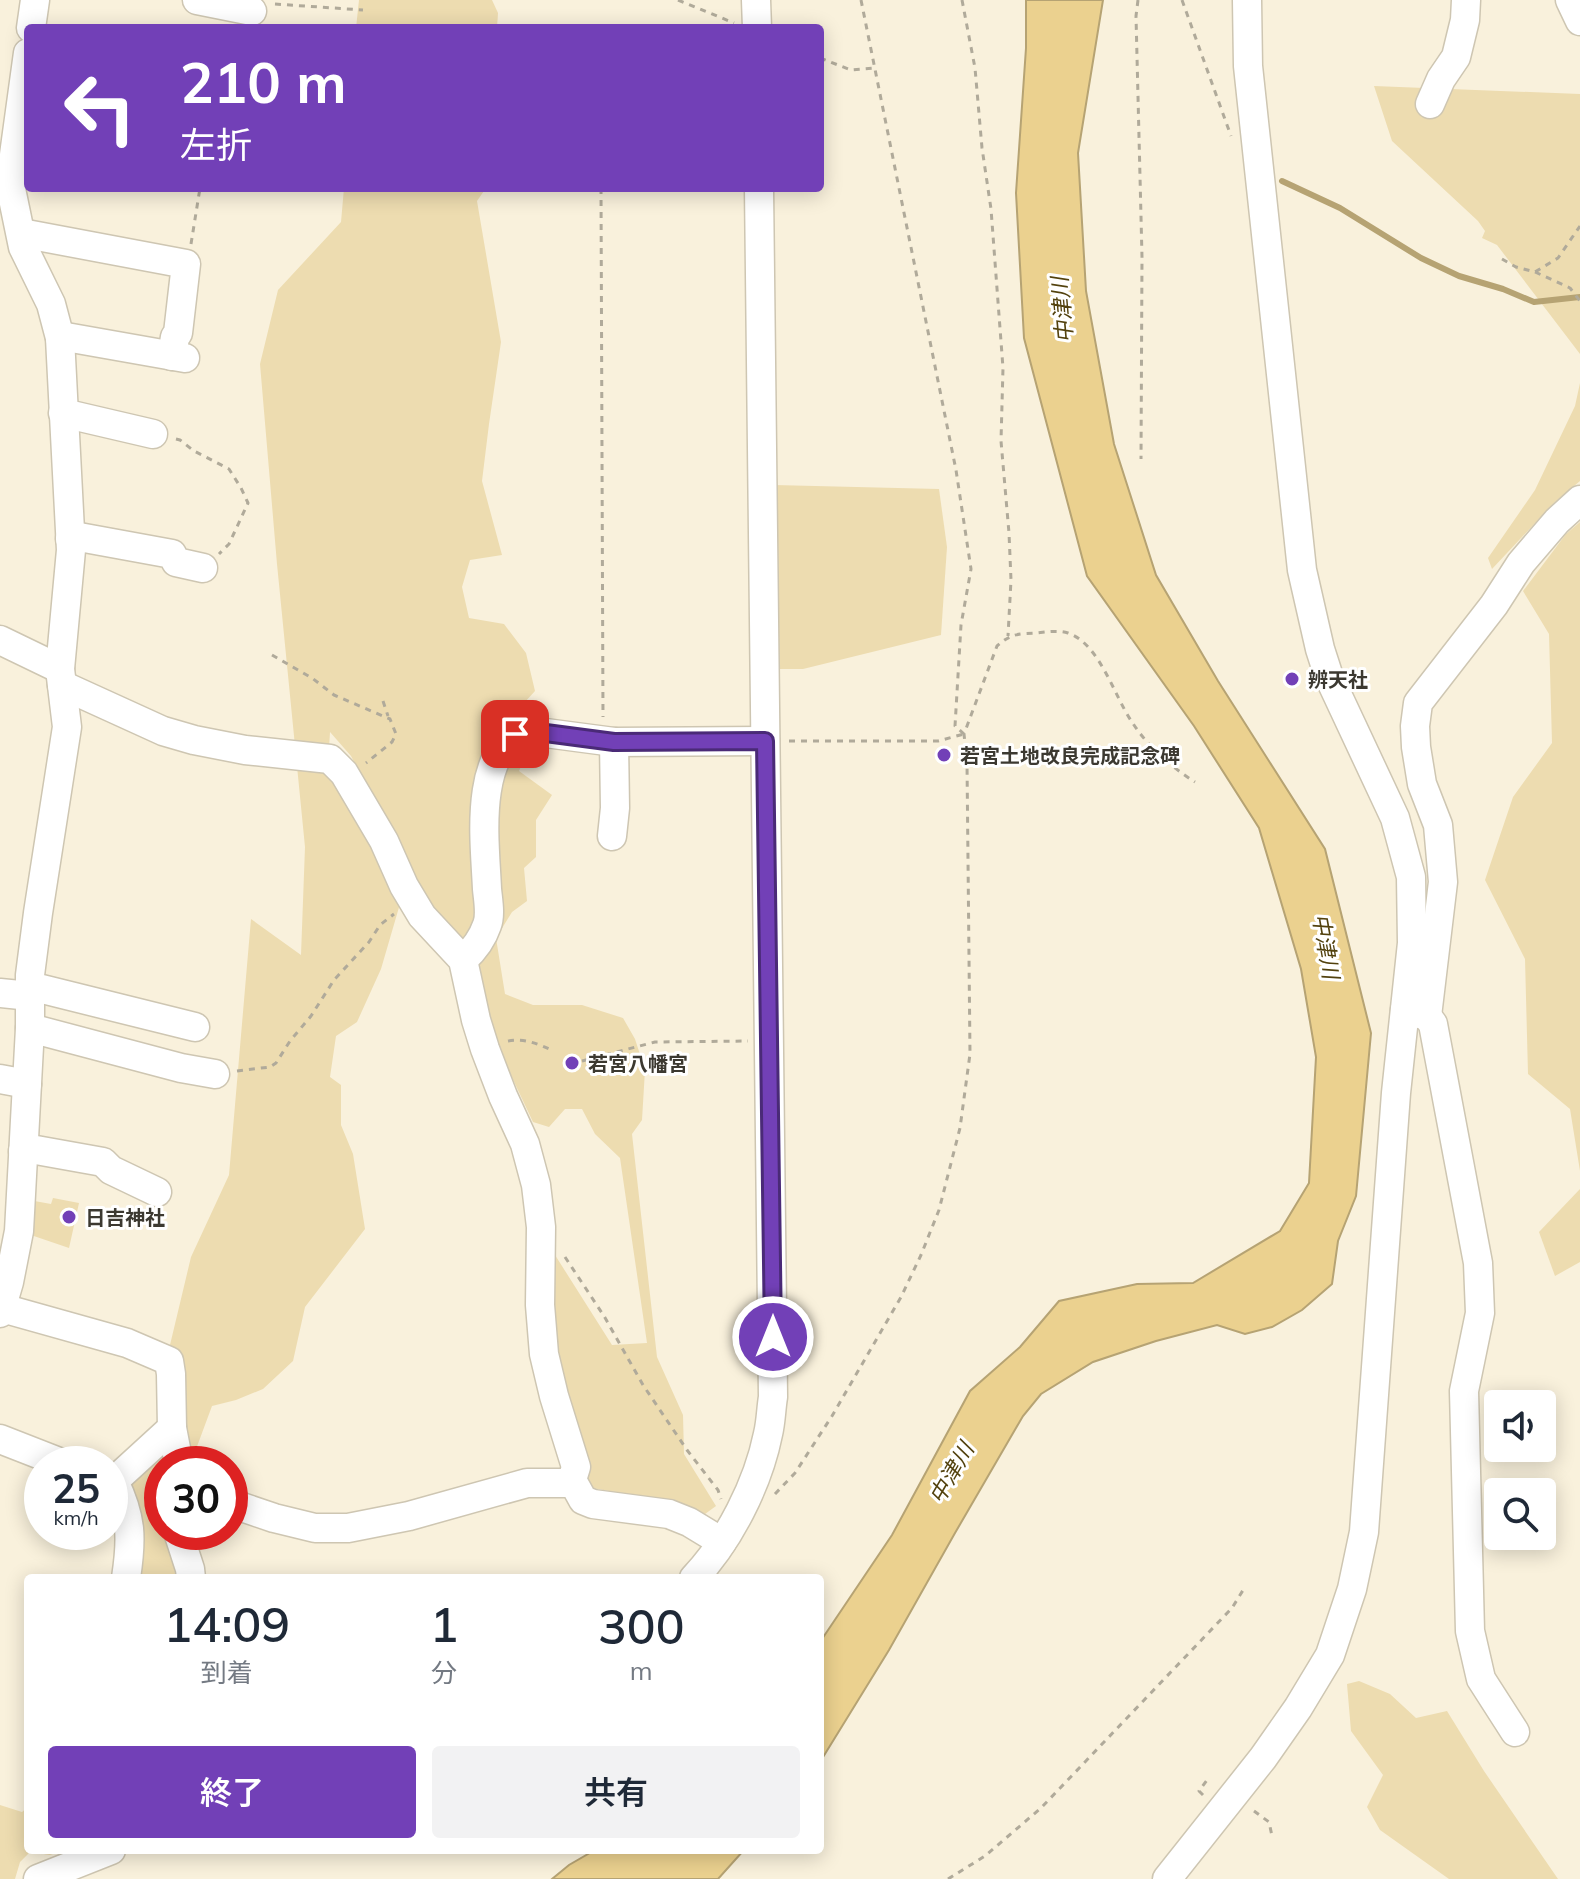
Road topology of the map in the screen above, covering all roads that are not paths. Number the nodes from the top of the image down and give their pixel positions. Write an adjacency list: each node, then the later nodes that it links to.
1 (35, 0): 9 (street)
2 (197, 0): 7 (street)
3 (756, 0): 10 (street)
4 (1247, 0): 30 (street)
5 (1466, 0): 11 (street)
6 (1570, 0): 8 (street)
7 (253, 10)
8 (1580, 21)
9 (32, 24)
10 (748, 24)
11 (1430, 104)
12 (23, 131): 13 (street)
13 (5, 187): 15 (street)
14 (759, 192): 24 (street)
15 (21, 233): 16 (street); 16 (street)
16 (60, 338): 17 (street)
17 (63, 413): 18 (street); 20 (street)
18 (153, 434)
19 (1580, 500): 30 (street)
20 (70, 539): 21 (street); 23 (street)
21 (203, 568)
22 (0, 640): 23 (street)
23 (61, 677): 27 (street); 28 (street)
24 (765, 741): 25 (street); 47 (street)
25 (609, 742): 26 (street); 27 (street)
26 (612, 836)
27 (463, 960): 44 (street)
28 (30, 991): 29 (street); 31 (street); 32 (street)
29 (0, 993)
30 (1416, 1013): 52 (street); 55 (street)
31 (195, 1027)
32 (30, 1028): 33 (street); 34 (street)
33 (215, 1074)
34 (13, 1082): 35 (street)
35 (23, 1151): 36 (street); 37 (street)
36 (157, 1192)
37 (9, 1227): 38 (street)
38 (1, 1310): 39 (street)
39 (172, 1428): 41 (street); 43 (street)
40 (0, 1439): 42 (street)
41 (176, 1446)
42 (24, 1448)
43 (128, 1466)
44 (572, 1480): 45 (street); 47 (street)
45 (248, 1509)
46 (128, 1521): 49 (street)
47 (727, 1533): 51 (street)
48 (184, 1550): 50 (street)
49 (127, 1574)
50 (191, 1574)
51 (698, 1574)
52 (1515, 1732)
53 (101, 1854): 54 (street)
54 (38, 1879)
55 (1167, 1879)

